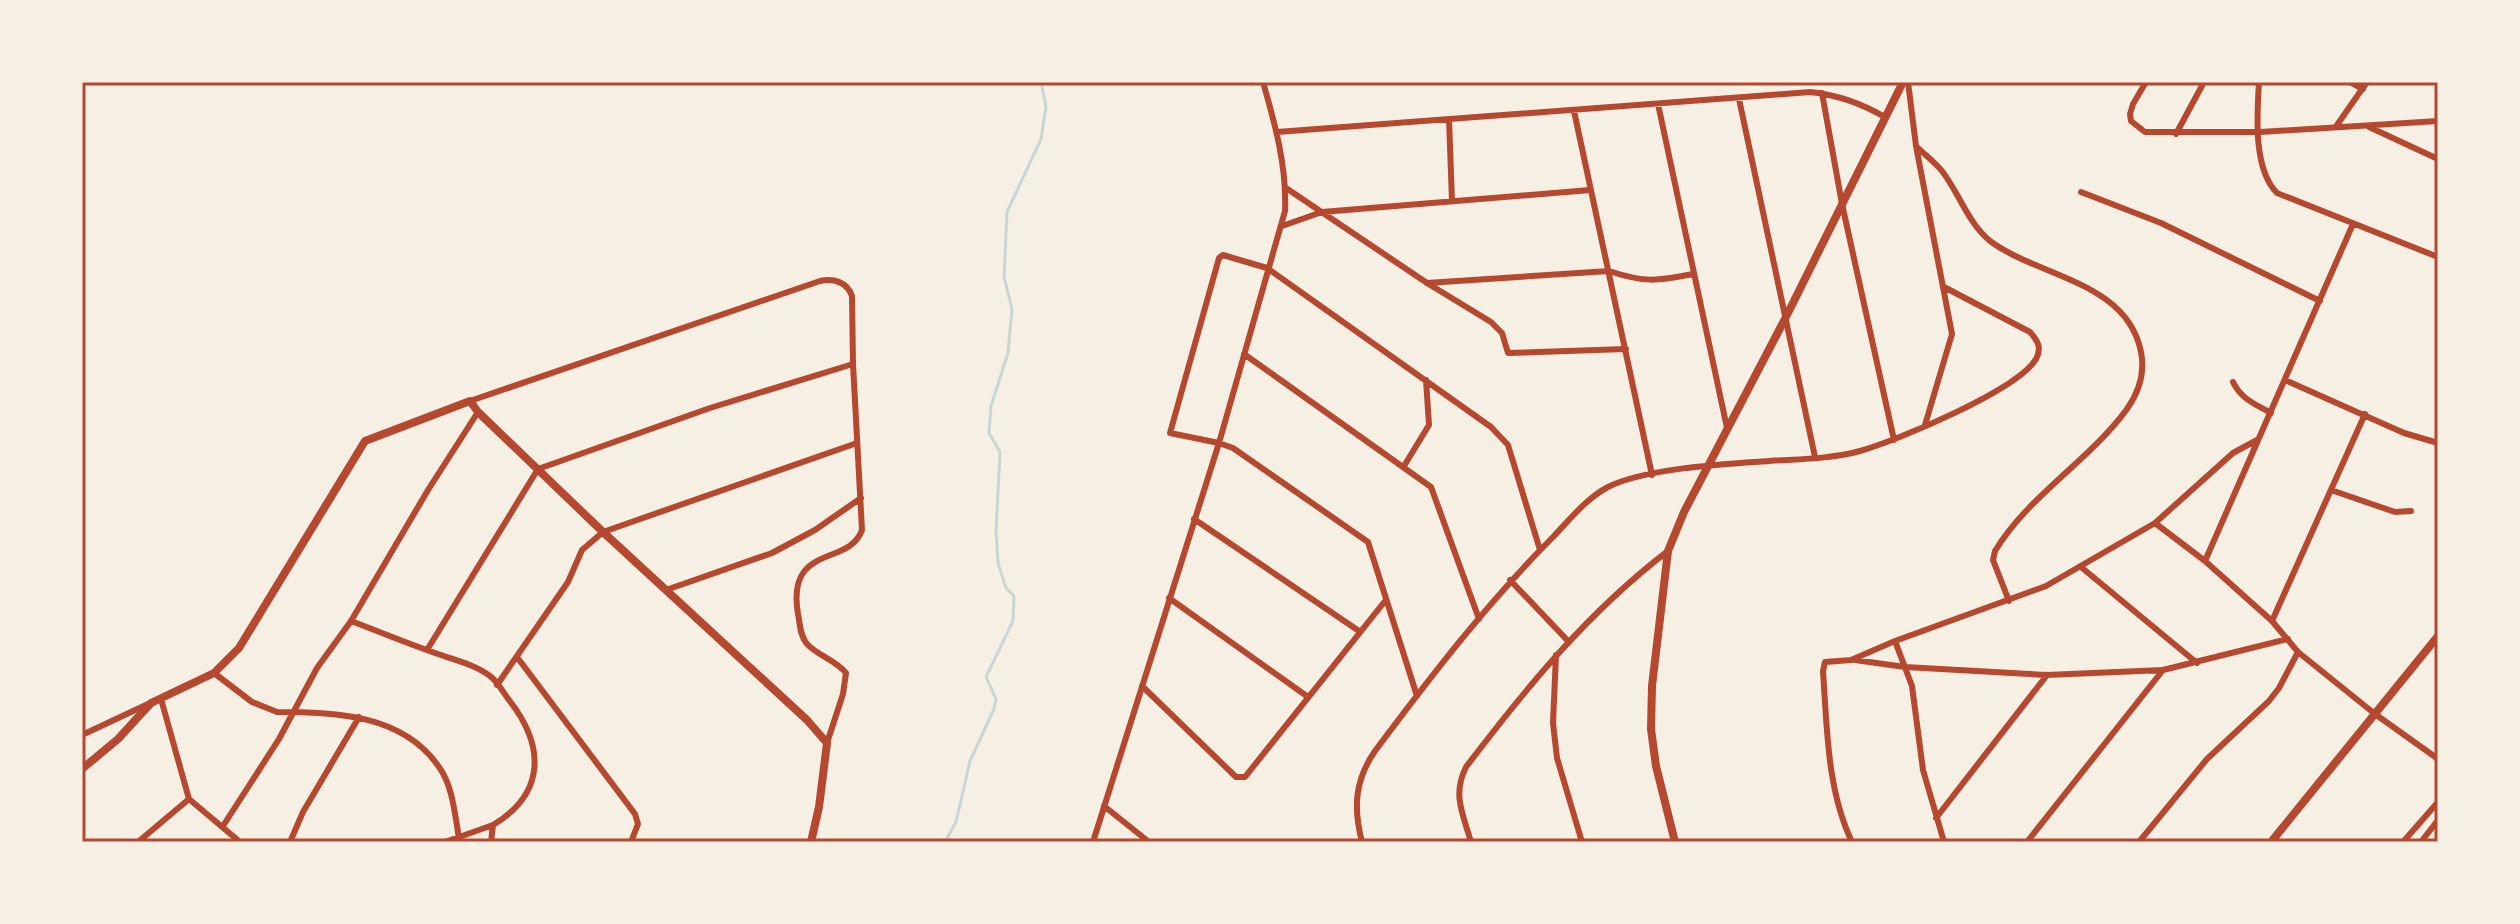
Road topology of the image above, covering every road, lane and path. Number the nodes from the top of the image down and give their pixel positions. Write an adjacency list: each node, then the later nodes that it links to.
1 (1263, 82): 17 (street)
2 (1906, 82): 12 (street); 20 (street)
3 (2146, 82): 19 (street)
4 (2204, 82): 19 (street)
5 (2259, 82): 18 (street)
6 (2350, 82): 7 (street)
7 (2365, 86): 15 (street)
8 (1822, 93): 9 (street); 12 (street); 26 (street)
9 (1739, 99): 10 (street); 37 (street)
10 (1658, 104): 11 (street); 33 (street)
11 (1574, 111): 13 (street); 23 (street)
12 (1885, 117): 26 (street)
13 (1449, 119): 17 (street); 25 (street)
14 (2438, 121): 16 (street)
15 (2337, 125): 16 (street); 18 (street)
16 (2368, 126): 21 (street)
17 (1277, 132): 22 (street)
18 (2260, 132): 19 (street); 28 (street)
19 (2176, 134)
20 (1916, 146): 35 (street); 74 (street)
21 (2438, 159)
22 (1286, 188): 27 (street); 29 (street)
23 (1590, 190): 25 (street); 32 (street)
24 (2081, 192): 36 (street)
25 (1452, 201): 27 (street)
26 (1842, 204): 37 (street); 50 (street)
27 (1322, 212): 29 (street); 34 (street)
28 (2353, 224): 30 (street); 36 (street)
29 (1282, 226): 31 (street)
30 (2438, 257)
31 (1267, 268): 39 (street); 41 (street); 53 (street)
32 (1609, 271): 33 (street); 34 (street); 38 (street)
33 (1693, 274): 49 (street)
34 (1427, 283): 38 (street)
35 (1944, 287): 48 (street); 48 (street)
36 (2320, 301): 42 (street)
37 (1786, 317): 49 (street); 55 (street)
38 (1626, 349): 59 (street)
39 (1244, 354): 53 (street); 57 (street)
40 (853, 364): 44 (street); 52 (street); 58 (street)
41 (1426, 380): 57 (street); 66 (street)
42 (2285, 380): 46 (street); 47 (street)
43 (2233, 382): 46 (street)
44 (470, 401): 45 (street); 91 (street)
45 (478, 412): 58 (street); 76 (street)
46 (2271, 413): 51 (street)
47 (2365, 414): 54 (street); 60 (street)
48 (1925, 425): 50 (street)
49 (1727, 428): 56 (street)
50 (1894, 440): 55 (street)
51 (2257, 440): 64 (street); 68 (street)
52 (857, 443): 61 (street); 65 (street)
53 (1219, 443): 63 (street); 73 (street)
54 (2438, 443)
55 (1815, 457): 56 (street)
56 (1710, 465): 59 (street); 67 (street)
57 (1404, 466): 75 (street)
58 (538, 469): 65 (street); 83 (street)
59 (1652, 475): 66 (street)
60 (2331, 490): 62 (street); 77 (street)
61 (861, 498): 71 (street); 103 (street)
62 (2411, 511)
63 (1194, 519): 72 (street); 78 (street)
64 (2155, 523): 68 (street); 69 (street)
65 (603, 532): 71 (street); 86 (street)
66 (1540, 550): 70 (street)
67 (1668, 551): 81 (street); 126 (street)
68 (2205, 561): 77 (street)
69 (2081, 567): 74 (street); 88 (street)
70 (1510, 580): 75 (street); 81 (street)
71 (666, 590): 103 (street)
72 (1169, 598): 94 (street); 96 (street)
73 (1385, 601): 78 (street); 95 (street)
74 (2009, 601): 82 (street)
75 (1479, 619): 95 (street)
76 (351, 621): 83 (street); 99 (street)
77 (2272, 621): 80 (street)
78 (1359, 631): 96 (street)
79 (2438, 636): 100 (street)
80 (2288, 639): 84 (street); 88 (street)
81 (1568, 641): 85 (street)
82 (1895, 641): 87 (street); 89 (street)
83 (427, 650): 93 (street)
84 (2298, 652): 100 (street); 130 (street)
85 (1556, 655): 124 (street); 125 (street)
86 (517, 657): 93 (street); 119 (street)
87 (1851, 660): 89 (street); 127 (street)
88 (2197, 663): 90 (street)
89 (1905, 667): 92 (street); 109 (street)
90 (2163, 670): 92 (street); 129 (street)
91 (214, 673): 97 (street); 99 (street)
92 (2047, 675): 109 (street)
93 (497, 685): 111 (street)
94 (1142, 686): 96 (street); 108 (street)
95 (1417, 696): 123 (street)
96 (1308, 697)
97 (161, 699): 98 (street); 106 (street)
98 (151, 703): 102 (street); 105 (street)
99 (292, 712): 101 (street); 112 (street)
100 (2375, 714): 104 (street); 131 (street)
101 (359, 717): 113 (street); 116 (street)
102 (82, 735)
103 (827, 743): 120 (street)
104 (2438, 759)
105 (82, 769)
106 (189, 799): 112 (street); 114 (street)
107 (2438, 802): 132 (street)
108 (1104, 806): 121 (street); 122 (street)
109 (1936, 818): 128 (street)
110 (2438, 820): 133 (street)
111 (493, 825): 113 (street); 118 (street)
112 (223, 826): 115 (street)
113 (459, 838): 117 (street)
114 (138, 842)
115 (240, 842)
116 (290, 842)
117 (445, 842)
118 (491, 842)
119 (631, 842)
120 (811, 842)
121 (1093, 842)
122 (1149, 842)
123 (1362, 842)
124 (1471, 842)
125 (1582, 842)
126 (1675, 842)
127 (1852, 842)
128 (1944, 842)
129 (2027, 842)
130 (2139, 842)
131 (2271, 842)
132 (2403, 842)
133 (2421, 842)

